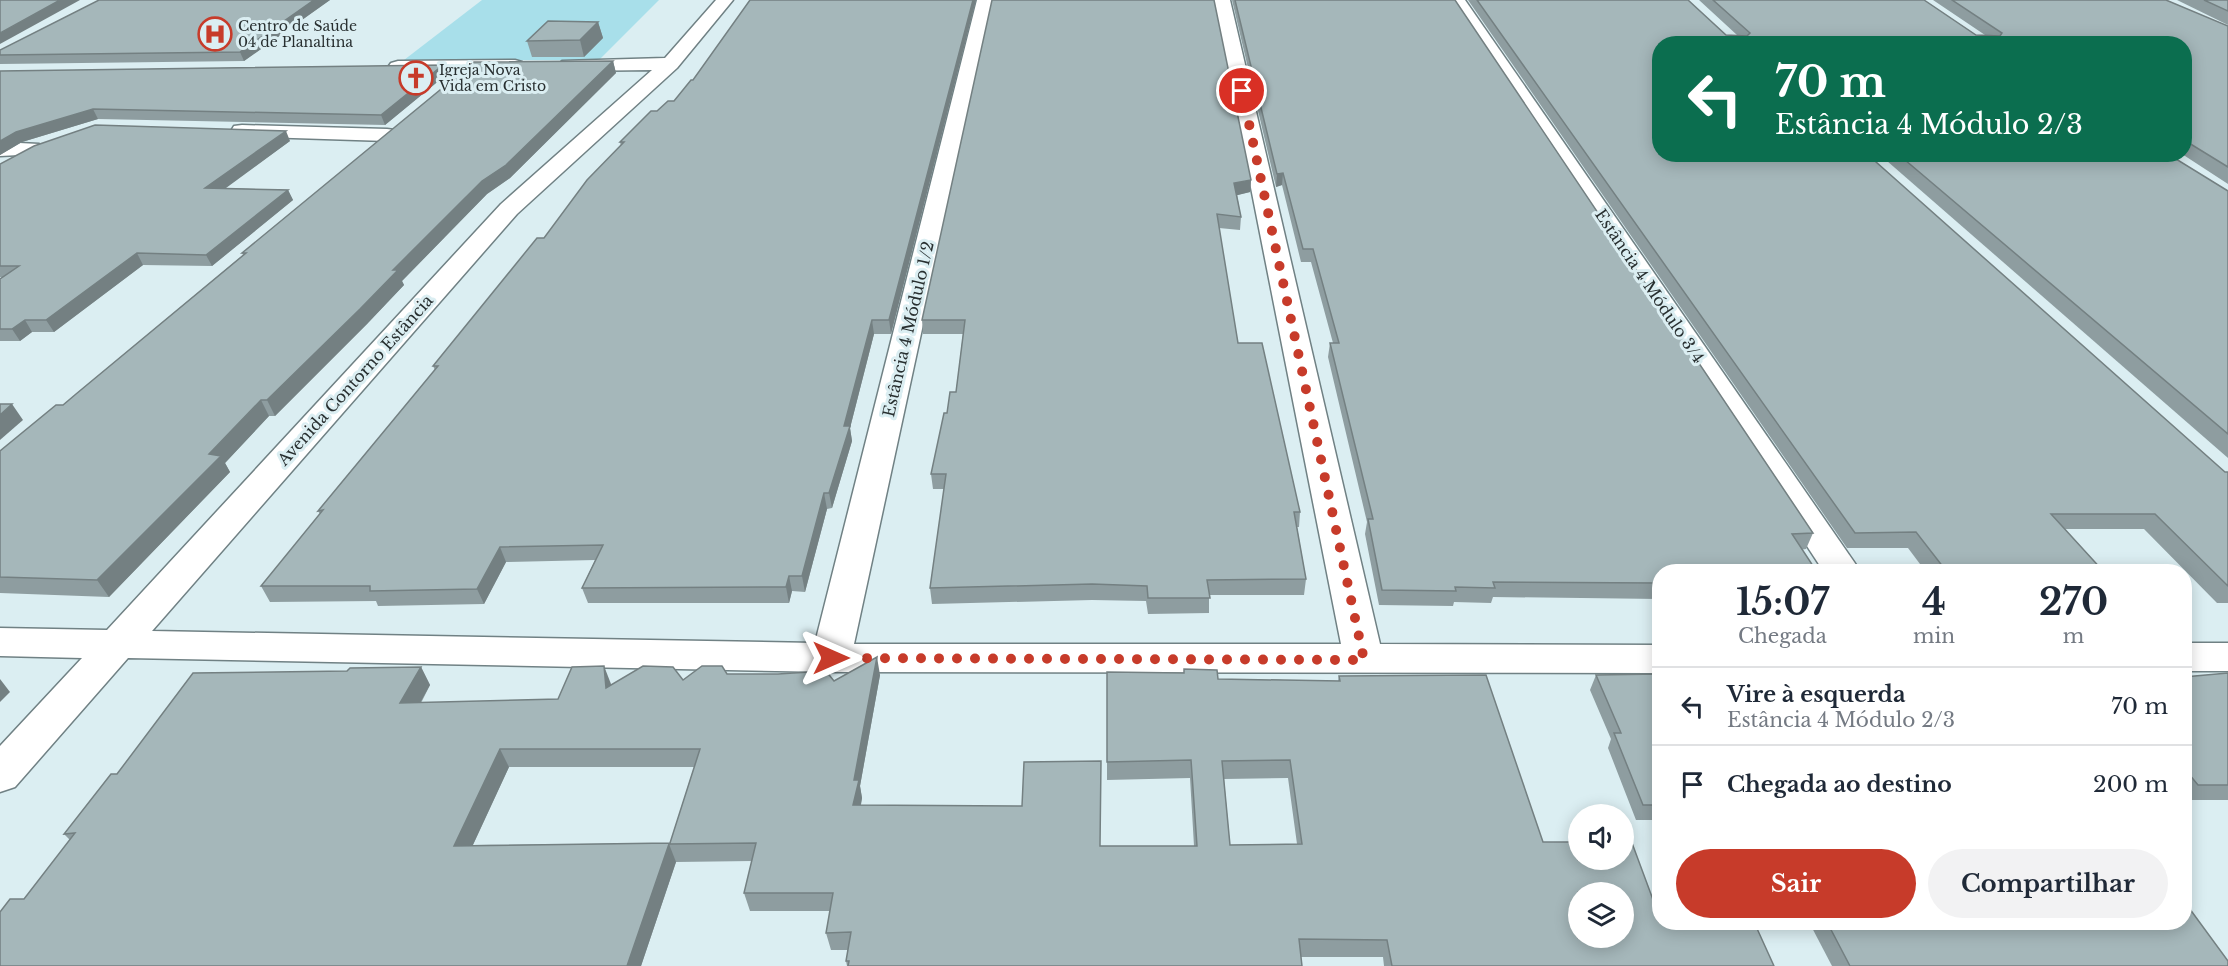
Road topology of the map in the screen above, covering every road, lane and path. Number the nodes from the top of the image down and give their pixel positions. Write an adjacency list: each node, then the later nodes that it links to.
1 (725, 0): 5 (street, Avenida Contorno Estância)
2 (985, 0): 22 (street, Estância 4 Módulo 1/2)
3 (1222, 0): 24 (street)
4 (1457, 0): 17 (street, Estância 4 Módulo 3/4)
5 (670, 64): 6 (street); 19 (street, Avenida Contorno Estância)
6 (554, 65)
7 (473, 66): 8 (street); 9 (street); 10 (street)
8 (531, 66)
9 (385, 68)
10 (447, 87)
11 (225, 131): 15 (street)
12 (54, 142): 14 (street)
13 (0, 149): 14 (street)
14 (31, 149): 16 (street)
15 (360, 158)
16 (0, 167)
17 (1838, 564)
18 (0, 642): 19 (street)
19 (118, 645): 22 (street); 25 (street, Avenida Contorno Estância)
20 (2192, 657): 21 (street)
21 (2228, 657)
22 (831, 658): 24 (street)
23 (1652, 659): 24 (street)
24 (1364, 660)
25 (0, 776)

